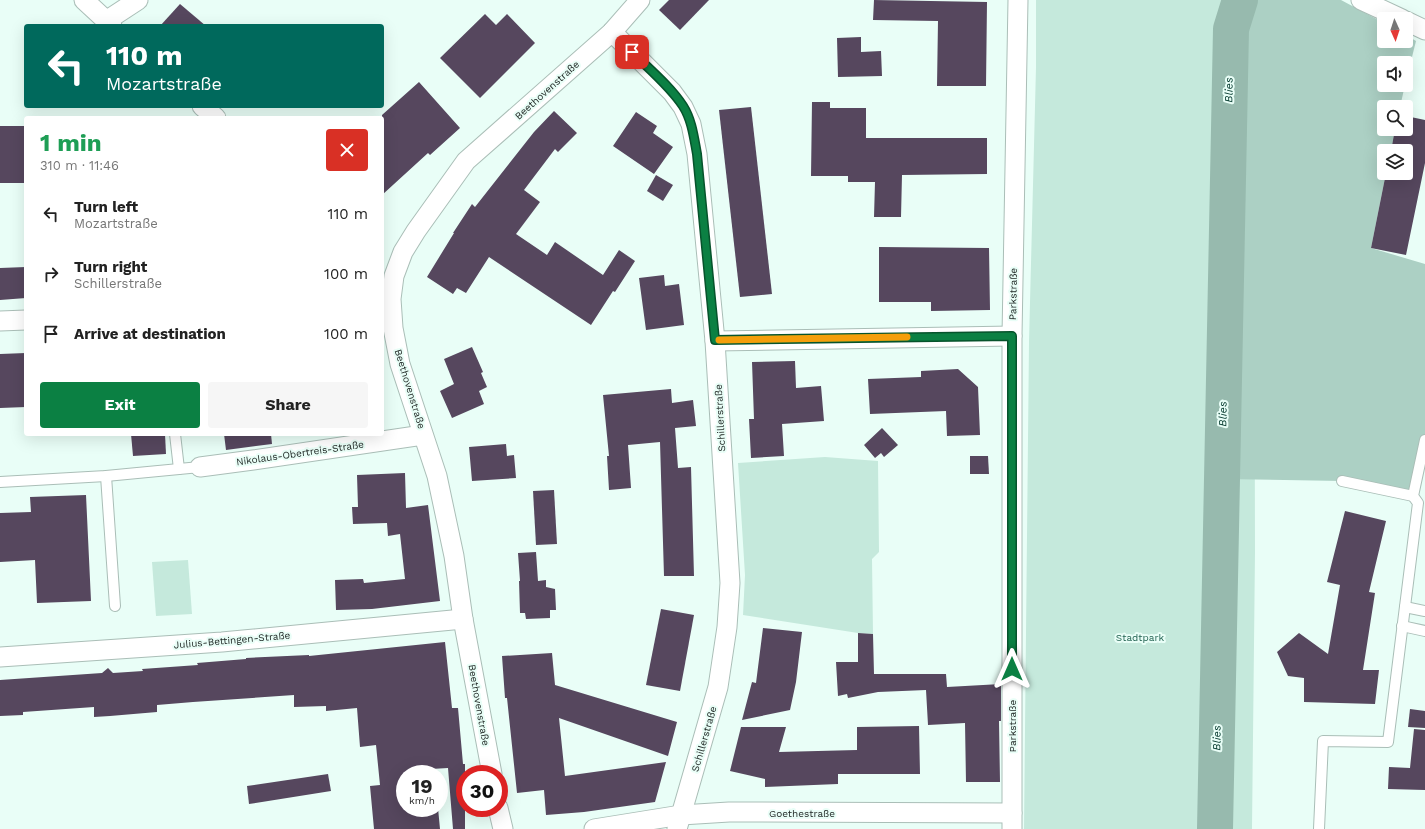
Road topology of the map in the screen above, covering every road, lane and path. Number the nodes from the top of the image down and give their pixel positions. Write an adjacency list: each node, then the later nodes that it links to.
1 (84, 0): 7 (street)
2 (138, 0): 7 (street)
3 (640, 0): 10 (street, Beethovenstraße)
4 (1018, 0): 16 (street, Parkstraße)
5 (1362, 0): 6 (street)
6 (1387, 12)
7 (109, 23)
8 (1413, 24): 9 (street)
9 (1425, 30)
10 (612, 32): 13 (street, Beethovenstraße); 17 (street, Schillerstraße)
11 (204, 108): 12 (street)
12 (214, 116)
13 (388, 272): 18 (street, Beethovenstraße)
14 (24, 320): 15 (street)
15 (0, 321)
16 (1012, 336): 17 (street); 36 (street, Parkstraße)
17 (715, 340): 37 (street, Schillerstraße)
18 (423, 435): 21 (street, Nikolaus-Obertreis-Straße); 30 (street, Beethovenstraße)
19 (175, 436): 22 (lane)
20 (1425, 440): 26 (lane)
21 (200, 467): 22 (lane)
22 (179, 469): 23 (lane)
23 (106, 476): 25 (lane); 27 (lane)
24 (1342, 481): 26 (lane)
25 (0, 482)
26 (1413, 496): 28 (lane)
27 (115, 606)
28 (1404, 607): 29 (lane); 31 (lane)
29 (1425, 611)
30 (463, 619): 33 (street, Julius-Bettingen-Straße); 34 (street, Beethovenstraße)
31 (1402, 626): 32 (lane); 40 (lane)
32 (1425, 631)
33 (0, 657)
34 (490, 765)
35 (500, 817): 38 (street)
36 (1012, 821): 37 (street, Goethestraße)
37 (679, 822): 39 (street, Goethestraße)
38 (503, 829)
39 (594, 829)
40 (1319, 829)

